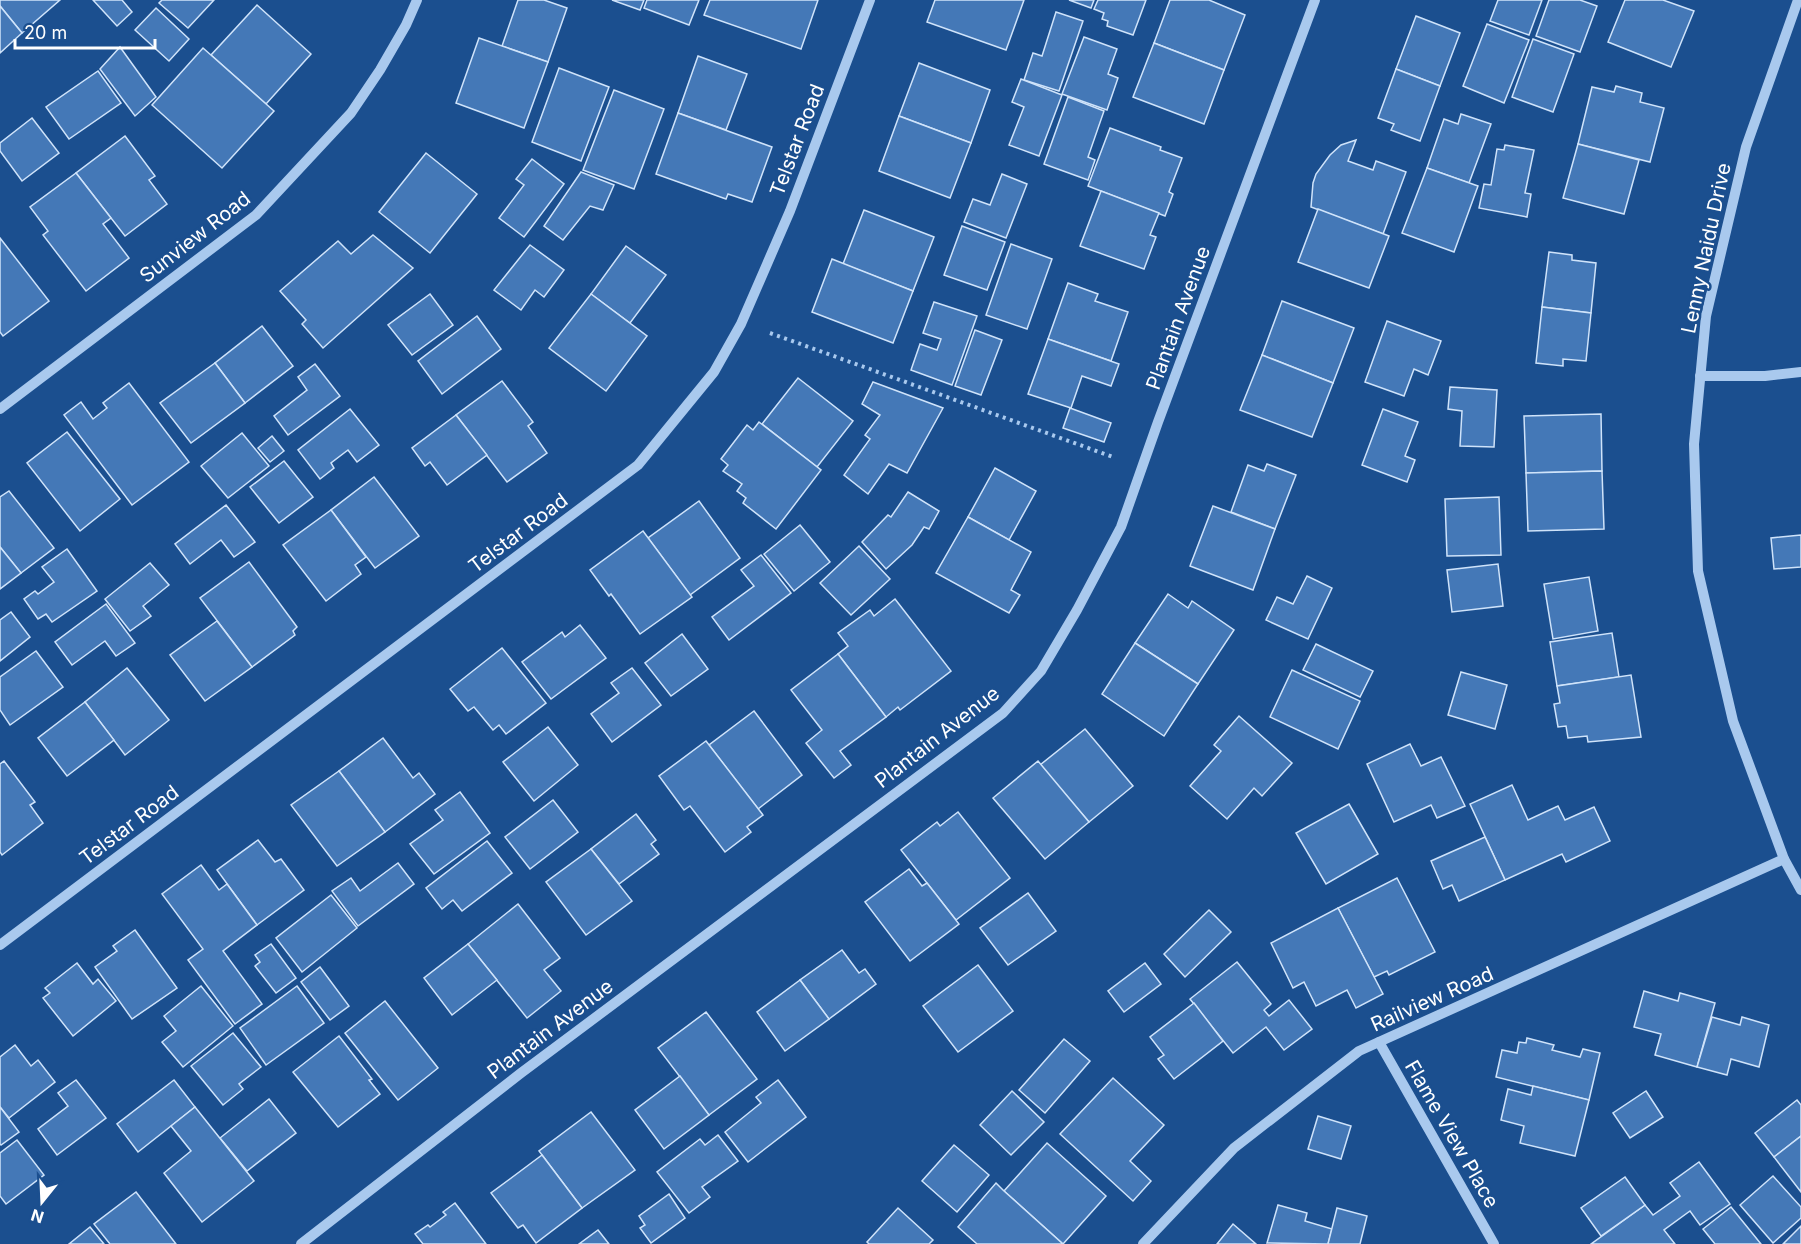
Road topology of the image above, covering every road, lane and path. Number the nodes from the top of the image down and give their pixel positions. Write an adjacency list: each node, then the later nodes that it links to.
1 (417, 0): 8 (street, Sunview Road)
2 (870, 0): 5 (street, Telstar Road)
3 (1315, 0): 9 (street, Plantain Avenue)
4 (1798, 0): 7 (street, Lenny Naidu Drive)
5 (741, 324): 9 (path); 12 (street, Telstar Road)
6 (1801, 372): 7 (street)
7 (1700, 376): 10 (street, Lenny Naidu Drive)
8 (0, 409)
9 (1142, 467): 14 (street, Plantain Avenue)
10 (1784, 859): 11 (street, Lenny Naidu Drive); 13 (street, Railview Road)
11 (1801, 890)
12 (0, 945)
13 (1379, 1042): 15 (street, Railview Road); 16 (street, Flame View Place)
14 (301, 1244)
15 (1143, 1244)
16 (1494, 1244)

